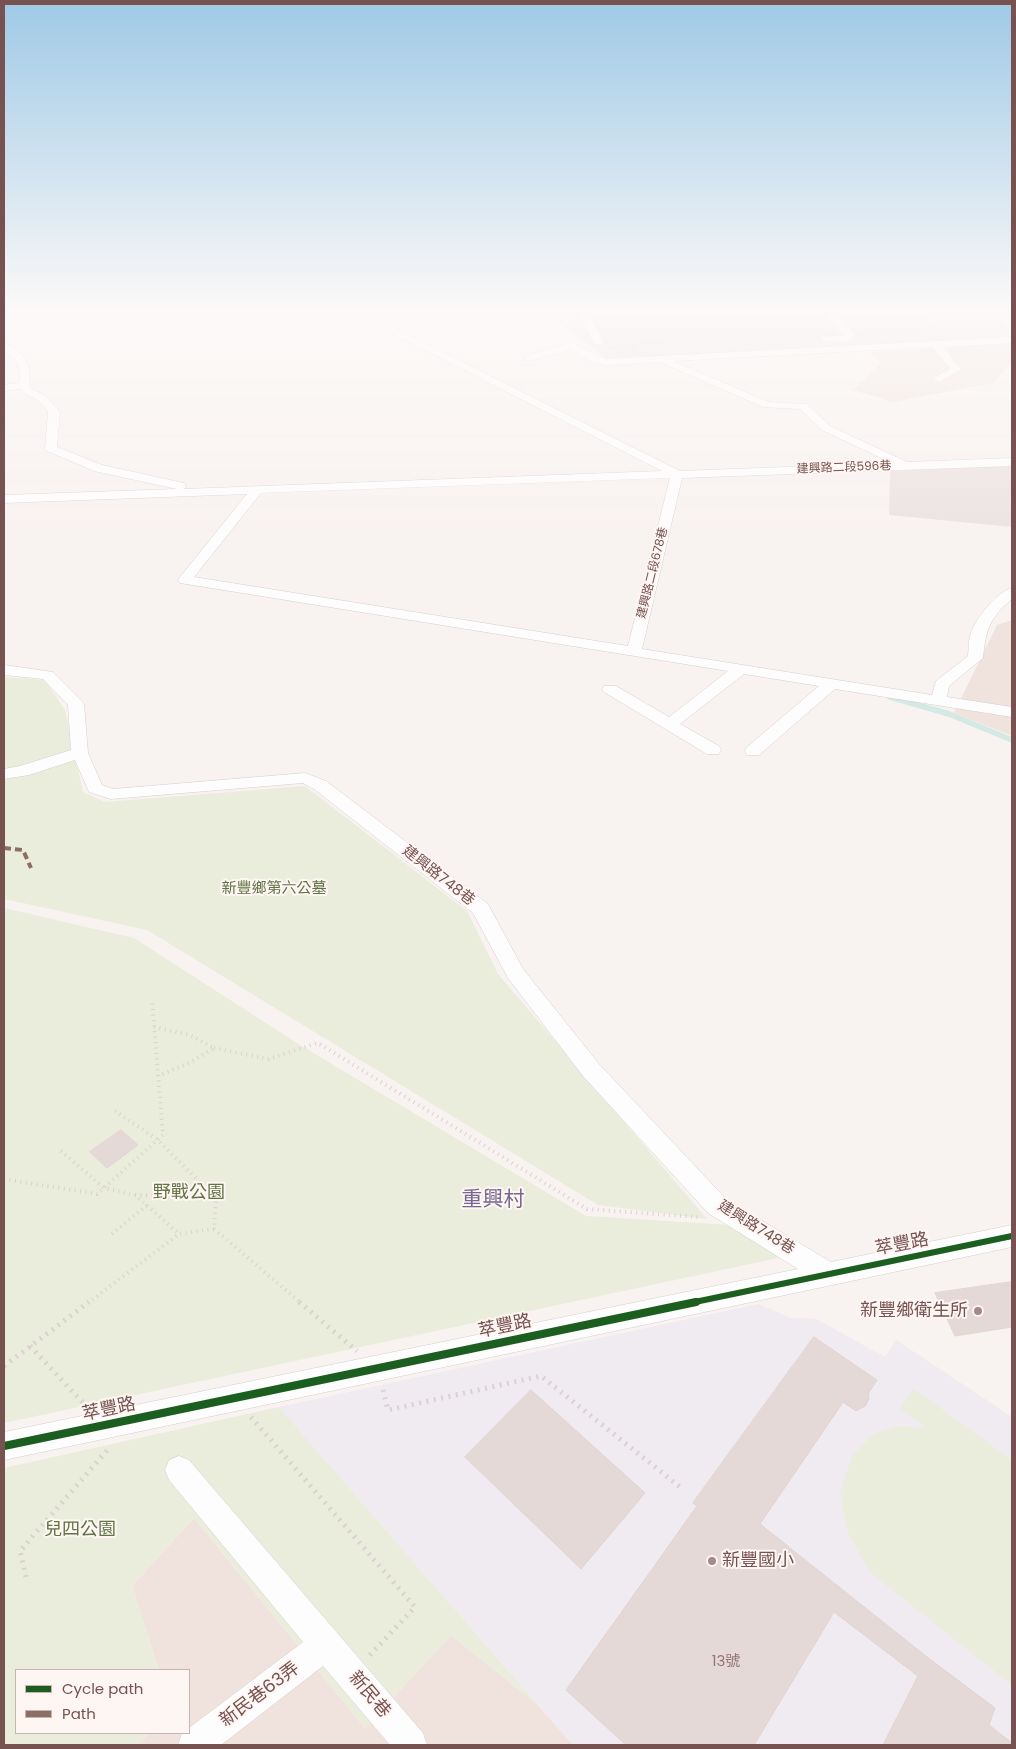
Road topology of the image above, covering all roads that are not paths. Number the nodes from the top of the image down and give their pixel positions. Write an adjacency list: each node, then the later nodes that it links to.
1 (31, 393): 8 (street)
2 (515, 393): 6 (street)
3 (737, 393): 5 (street)
4 (1012, 462): 5 (street, 建興路二段596巷)
5 (908, 465): 6 (street, 建興路二段596巷)
6 (677, 474): 7 (street, 建興路二段596巷); 11 (street, 建興路二段678巷)
7 (257, 490): 8 (street, 建興路二段596巷); 11 (street)
8 (208, 492): 9 (street)
9 (4, 499)
10 (1012, 592): 16 (lane)
11 (634, 652): 12 (street)
12 (742, 668): 14 (street); 18 (street)
13 (4, 670): 21 (street, 建興路748巷)
14 (832, 683): 16 (street); 20 (street)
15 (610, 689): 18 (street)
16 (939, 699): 17 (street)
17 (1012, 712)
18 (670, 724): 19 (street)
19 (713, 750)
20 (753, 751)
21 (80, 753): 22 (street); 24 (street, 建興路748巷)
22 (4, 774)
23 (1012, 1236): 24 (street, 萃豐路)
24 (828, 1274): 25 (street, 萃豐路)
25 (4, 1446)
26 (179, 1470): 27 (street, 新民巷)
27 (326, 1644): 28 (street, 新民巷63弄); 29 (street, 新民巷)
28 (194, 1745)
29 (411, 1745)

